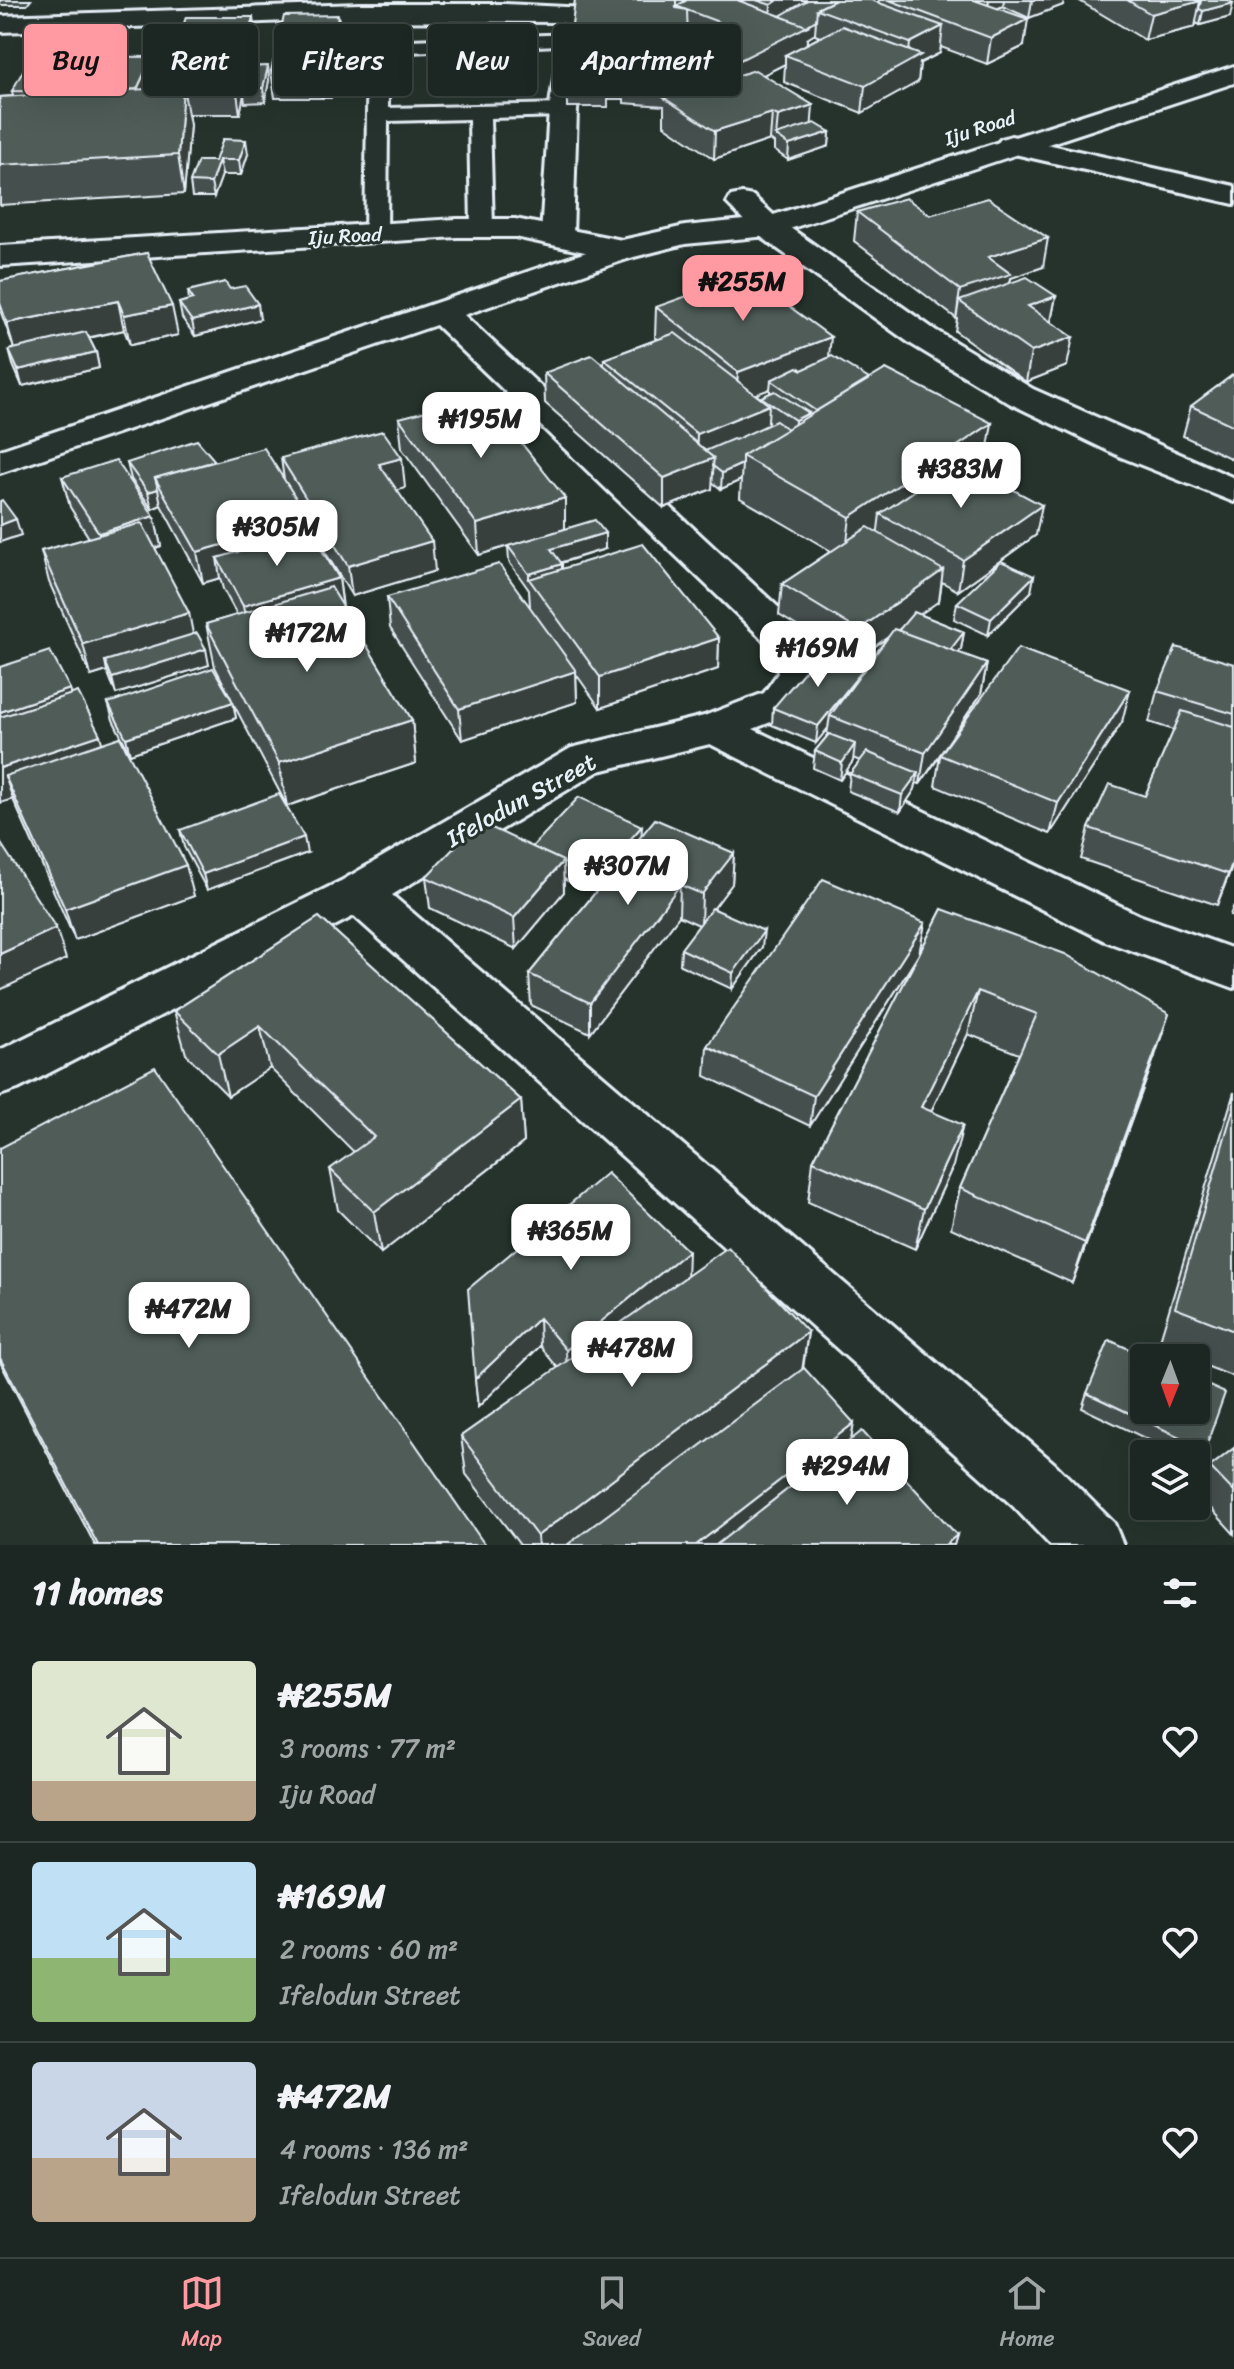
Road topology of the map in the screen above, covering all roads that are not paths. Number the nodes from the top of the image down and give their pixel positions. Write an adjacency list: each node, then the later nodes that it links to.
1 (579, 18): 2 (street); 5 (street); 7 (lane)
2 (0, 24)
3 (1234, 47): 8 (street, Iju Road)
4 (1234, 74): 8 (street, Iju Road)
5 (563, 110): 6 (lane); 13 (street)
6 (479, 112): 7 (lane); 11 (lane)
7 (378, 115): 12 (lane)
8 (1013, 124): 9 (street); 10 (street, Iju Road)
9 (1234, 195)
10 (760, 208): 14 (street, Iju Road); 18 (street)
11 (482, 228): 12 (street, Iju Road); 13 (street, Iju Road)
12 (376, 235): 15 (street, Iju Road)
13 (557, 235): 14 (street, Iju Road)
14 (622, 250): 16 (street)
15 (0, 256)
16 (441, 311): 17 (street); 19 (street, Ifelodun Street)
17 (0, 462)
18 (1234, 491)
19 (714, 728): 20 (street, Ifelodun Street); 21 (street)
20 (358, 893): 22 (street, Ifelodun Street); 23 (street)
21 (1234, 969)
22 (0, 1074)
23 (1092, 1545)

